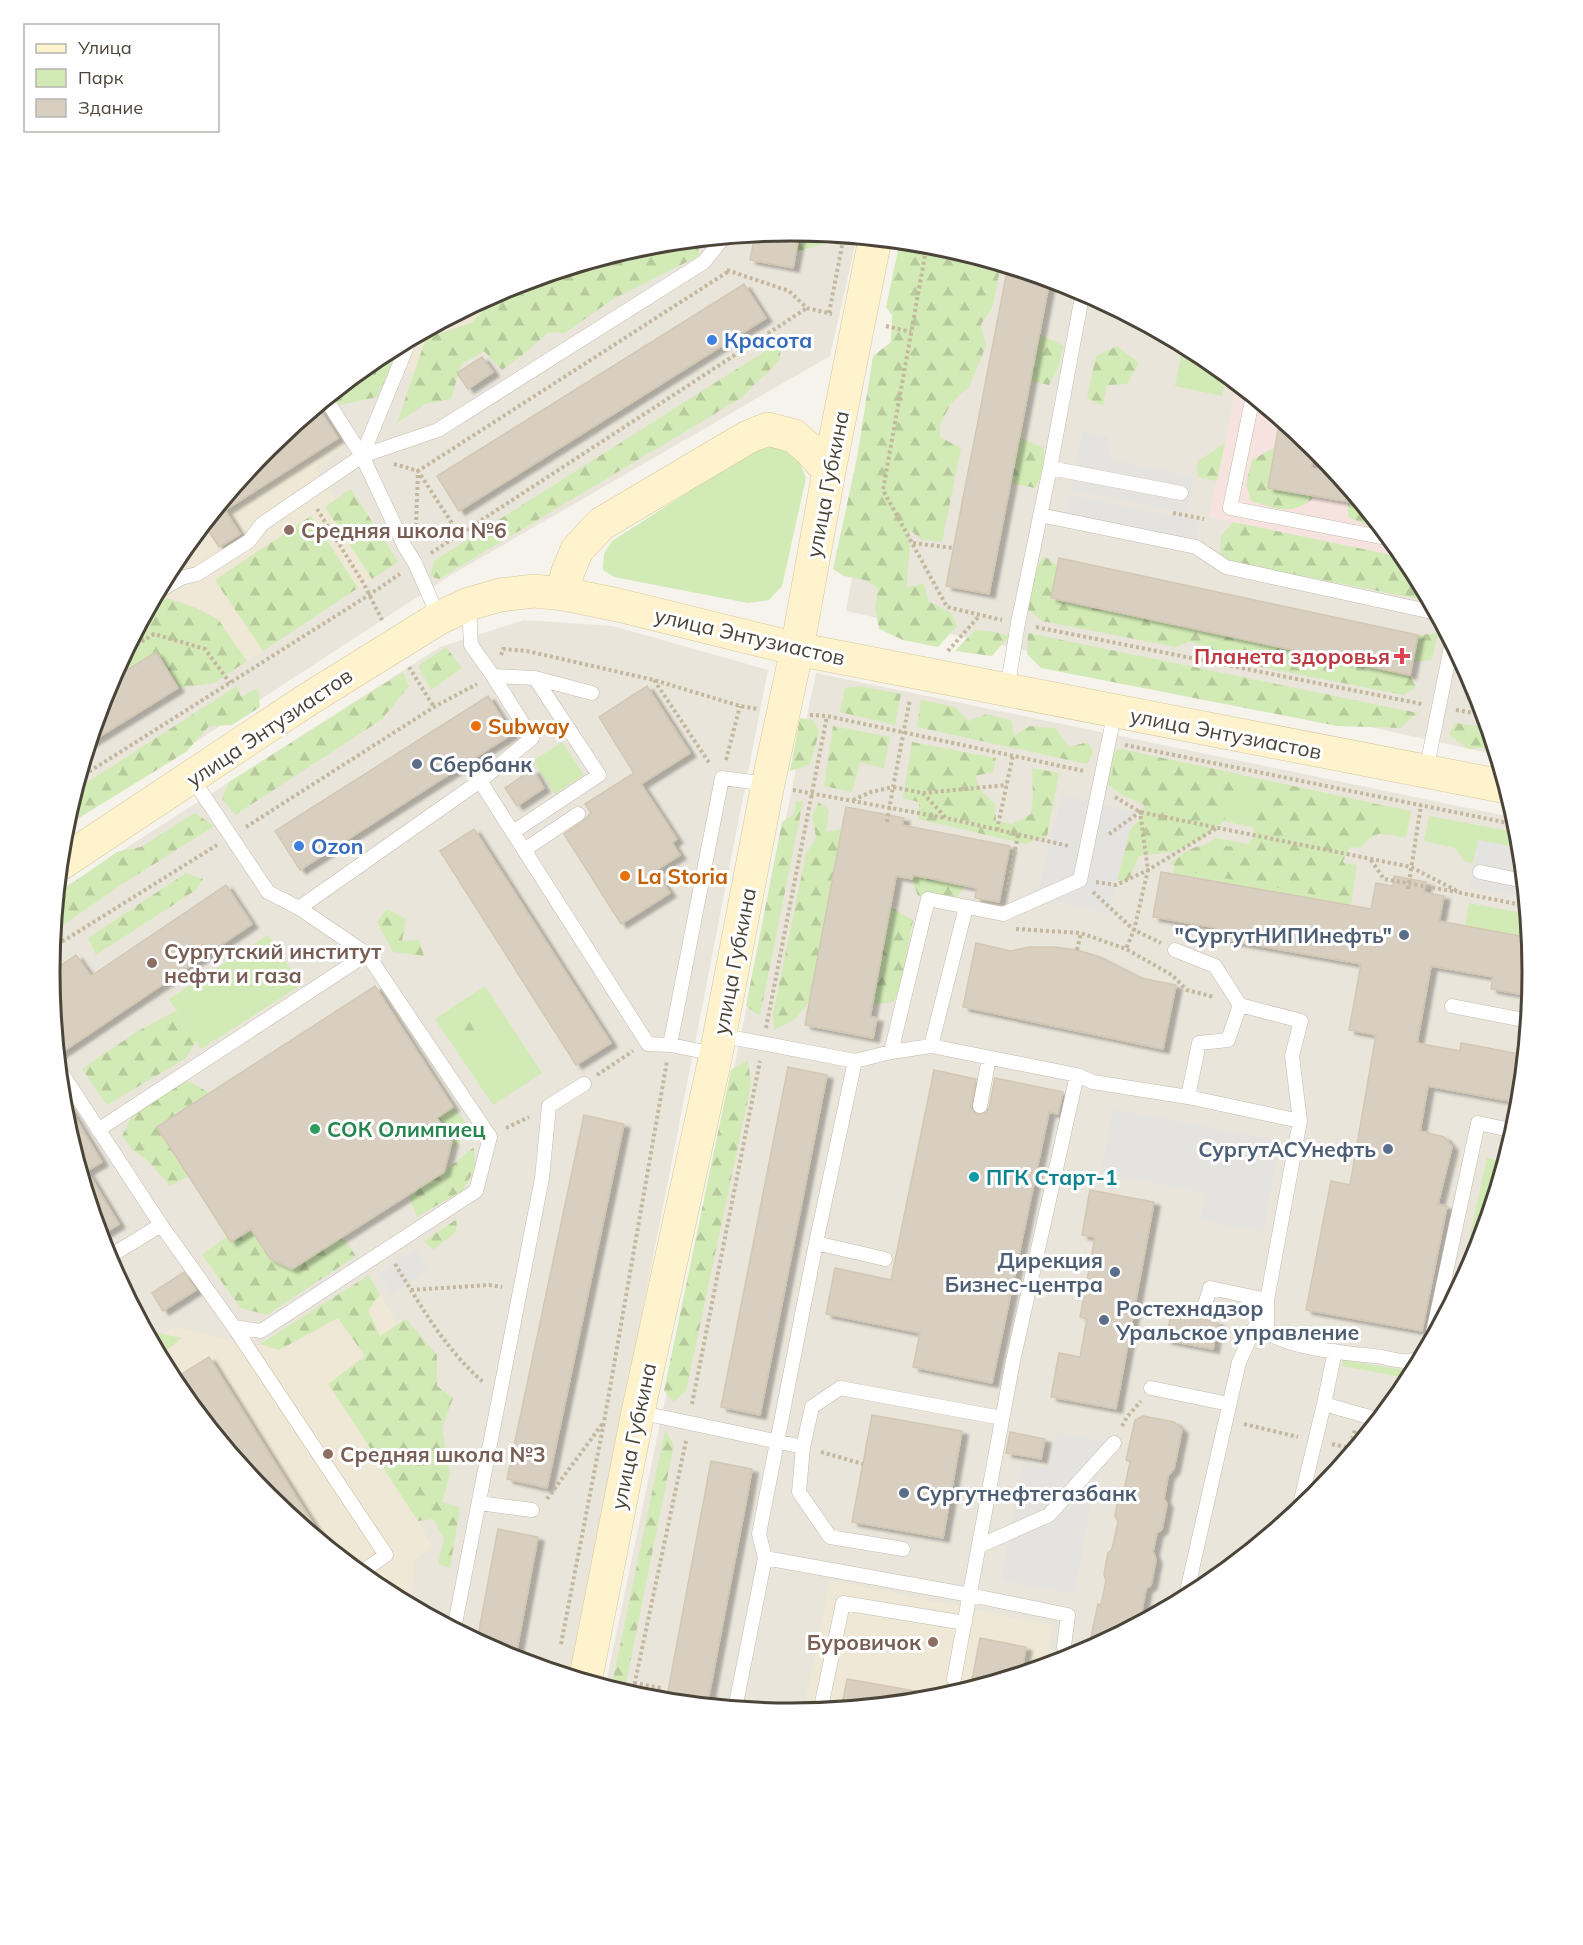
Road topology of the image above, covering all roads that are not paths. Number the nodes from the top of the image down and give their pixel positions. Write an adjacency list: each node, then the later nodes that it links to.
1 (717, 245): 7 (lane)
2 (874, 246): 9 (main road, улица Губкина)
3 (1081, 301): 8 (lane)
4 (405, 352): 7 (lane)
5 (1251, 404): 12 (lane)
6 (330, 405): 7 (lane)
7 (363, 456): 13 (lane); 17 (lane)
8 (1050, 468): 10 (lane); 11 (lane)
9 (829, 471): 14 (main road); 18 (main road, улица Губкина)
10 (1181, 493)
11 (1041, 515): 16 (lane); 22 (lane)
12 (1378, 536)
13 (173, 583)
14 (564, 594): 15 (main road, улица Энтузиастов); 18 (main road, улица Энтузиастов)
15 (469, 604): 17 (main road, улица Энтузиастов); 20 (lane)
16 (1427, 611)
17 (439, 618): 26 (main road, улица Энтузиастов)
18 (797, 649): 22 (main road, улица Энтузиастов); 28 (main road, улица Губкина)
19 (1450, 653): 25 (lane)
20 (493, 676): 21 (lane); 27 (lane)
21 (536, 678): 23 (lane); 31 (lane)
22 (1007, 690): 24 (main road, улица Энтузиастов)
23 (592, 693)
24 (1111, 726): 25 (main road, улица Энтузиастов); 36 (lane)
25 (1426, 771): 29 (main road, улица Энтузиастов)
26 (192, 778): 33 (main road, улица Энтузиастов); 37 (lane)
27 (480, 781): 31 (lane); 37 (lane)
28 (768, 784): 43 (main road, улица Губкина); 44 (lane)
29 (1499, 785)
30 (578, 814): 32 (lane)
31 (513, 832): 32 (lane)
32 (524, 850): 44 (lane)
33 (69, 858)
34 (1480, 872): 35 (lane)
35 (1517, 880)
36 (966, 907): 45 (lane); 46 (lane)
37 (300, 908): 39 (lane)
38 (1175, 950): 40 (lane)
39 (367, 954): 56 (lane); 64 (lane)
40 (1240, 1005): 52 (lane); 54 (lane)
41 (1452, 1006): 42 (lane)
42 (1521, 1019)
43 (717, 1044): 44 (lane); 48 (lane); 70 (main road, улица Губкина)
44 (670, 1046)
45 (931, 1047): 46 (lane); 47 (lane)
46 (891, 1052): 48 (lane)
47 (989, 1058): 49 (lane); 53 (lane)
48 (855, 1061): 58 (lane)
49 (1077, 1075): 52 (lane); 71 (lane)
50 (69, 1084): 56 (lane)
51 (584, 1084): 77 (lane)
52 (1188, 1097): 54 (lane)
53 (980, 1106)
54 (1300, 1121): 61 (lane)
55 (1506, 1129): 63 (lane)
56 (98, 1130): 57 (lane)
57 (161, 1225): 59 (lane); 64 (lane)
58 (816, 1243): 60 (lane); 73 (lane)
59 (116, 1252)
60 (885, 1259)
61 (1267, 1300): 62 (lane); 65 (lane); 68 (lane)
62 (1204, 1308)
63 (1436, 1317)
64 (234, 1327): 82 (lane)
65 (1335, 1351): 66 (lane); 69 (lane)
66 (1411, 1361)
67 (1151, 1388): 68 (lane)
68 (1229, 1404): 83 (lane)
69 (1324, 1404): 72 (lane); 76 (lane)
70 (638, 1412): 73 (lane); 88 (main road, улица Губкина)
71 (1002, 1418): 75 (lane); 79 (lane)
72 (1372, 1418)
73 (777, 1441): 75 (lane); 81 (lane)
74 (1114, 1443): 79 (lane)
75 (810, 1449): 80 (lane)
76 (1302, 1497)
77 (479, 1503): 78 (lane); 85 (lane)
78 (532, 1510)
79 (979, 1546): 84 (lane)
80 (903, 1549)
81 (765, 1558): 84 (lane); 90 (lane)
82 (367, 1568)
83 (1188, 1587)
84 (970, 1595): 86 (lane); 87 (lane)
85 (455, 1622)
86 (965, 1623): 89 (lane); 91 (lane)
87 (1065, 1650)
88 (587, 1674)
89 (954, 1678)
90 (737, 1701)
91 (822, 1703)

